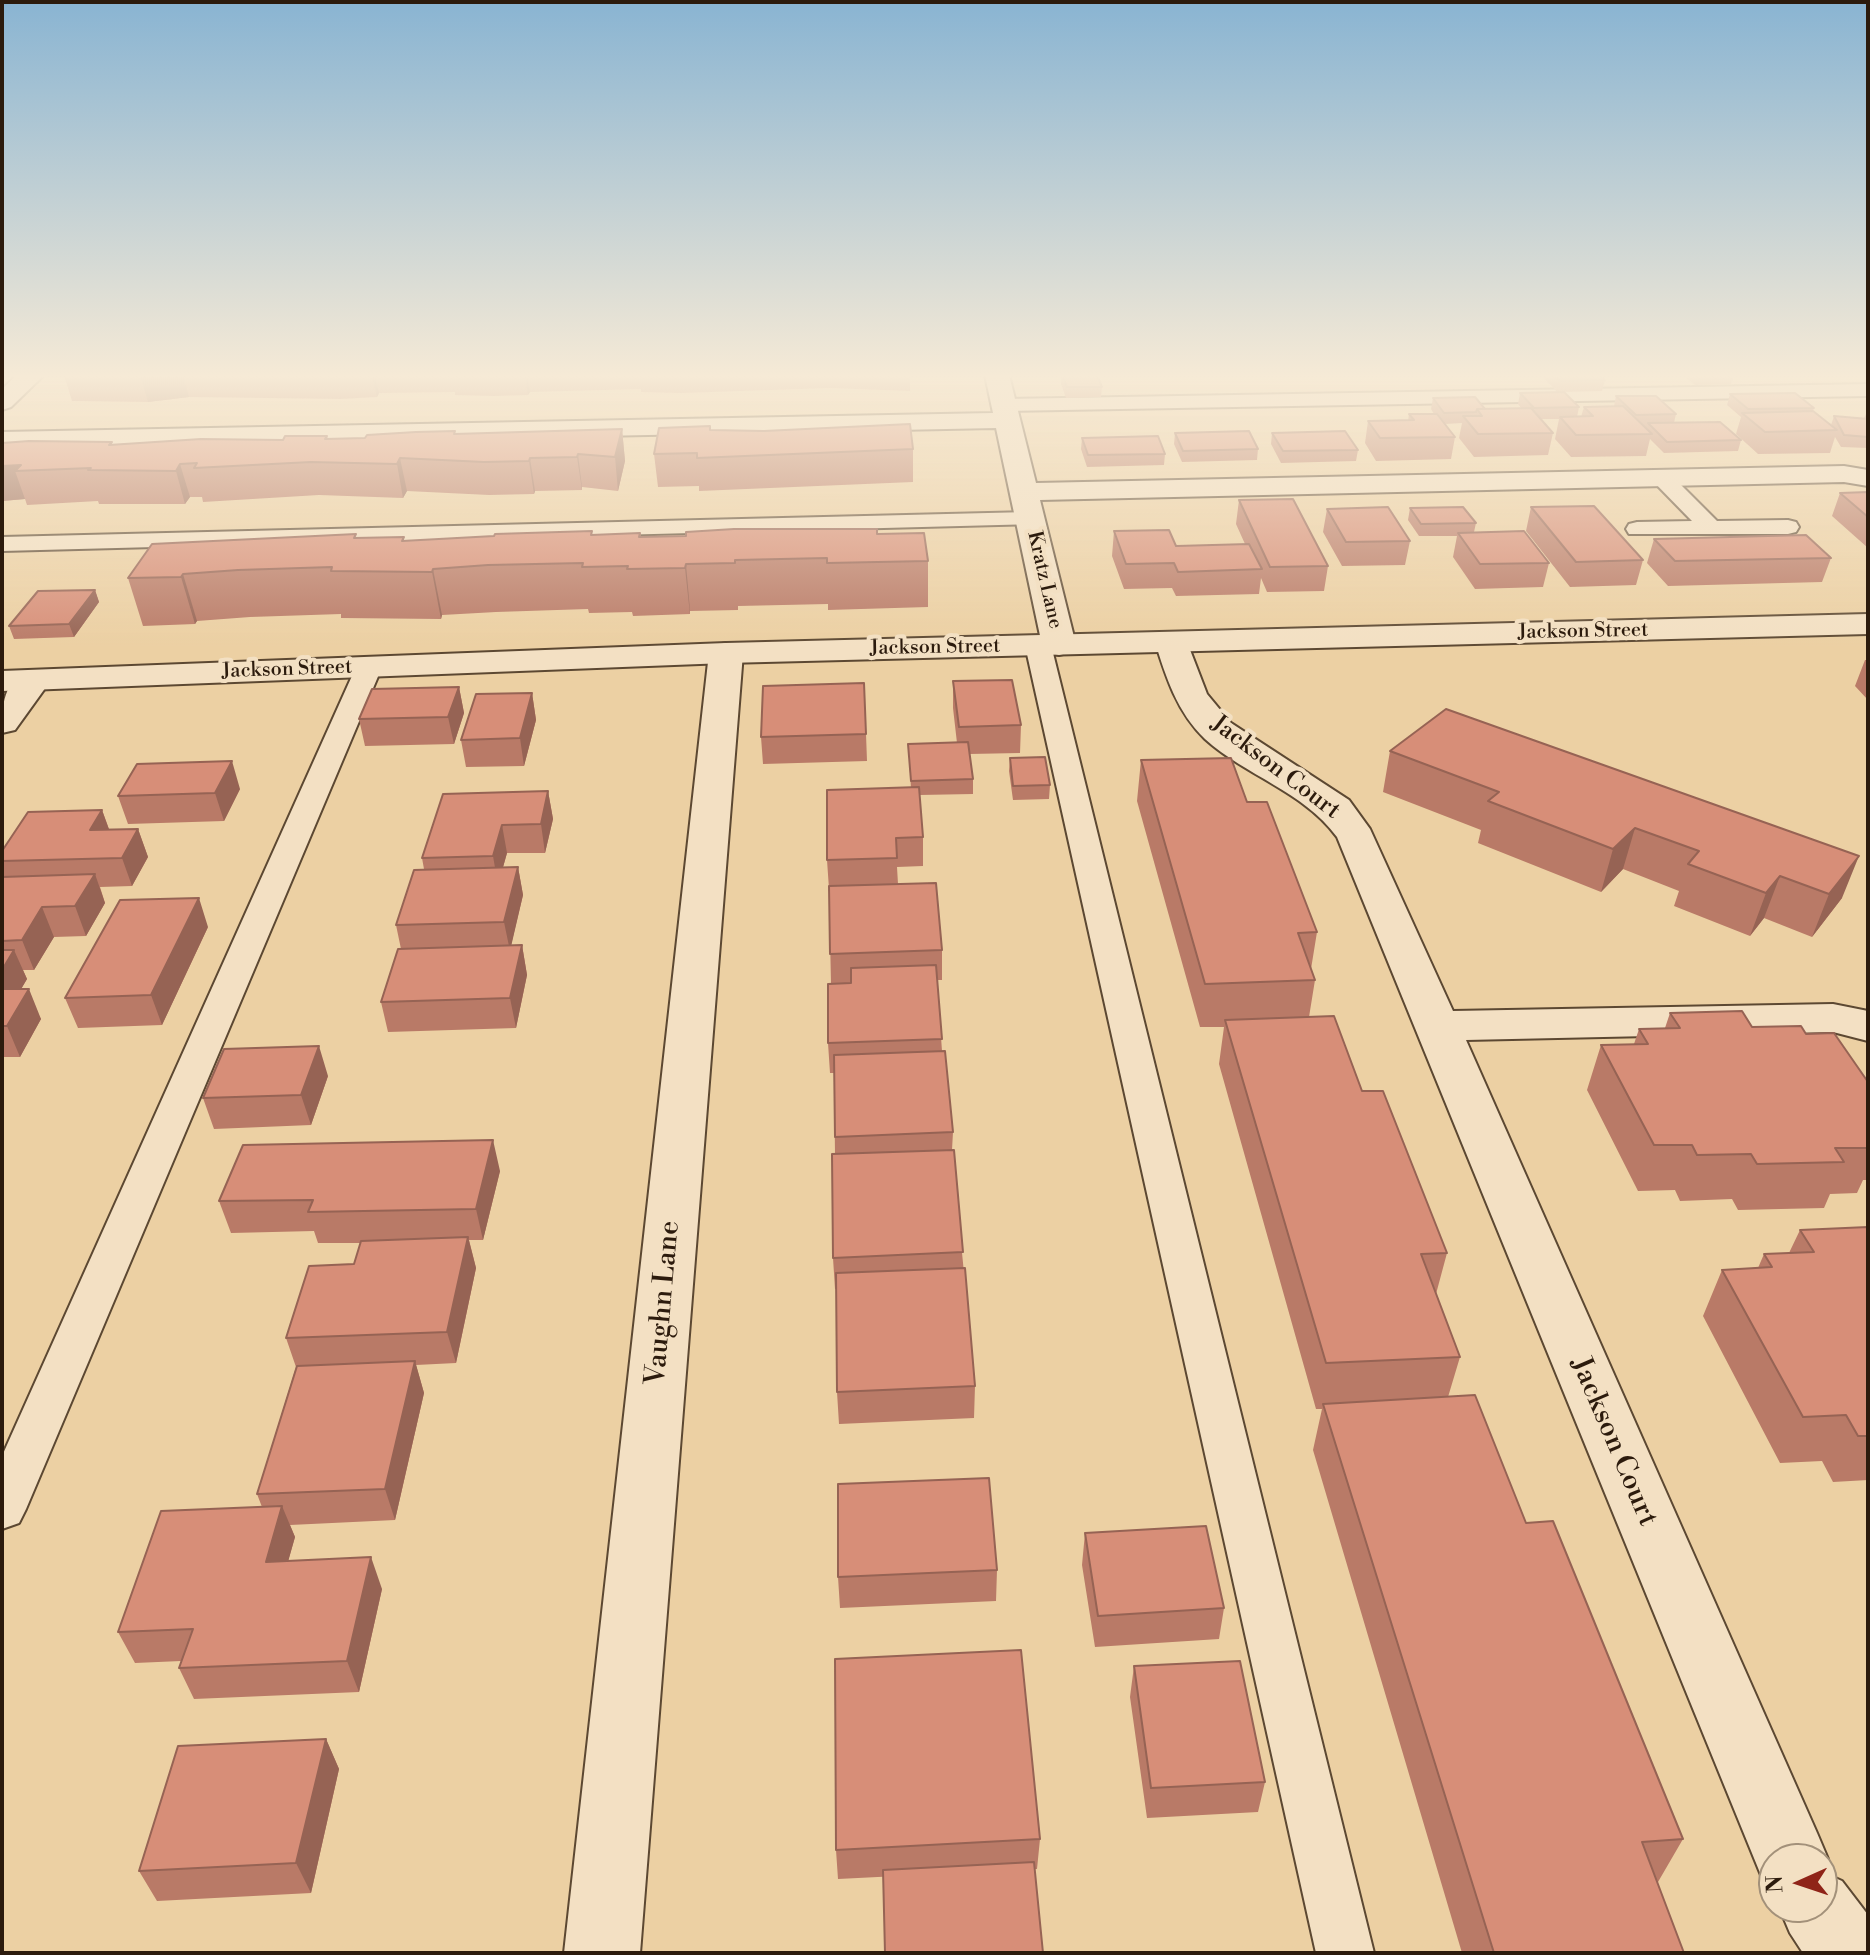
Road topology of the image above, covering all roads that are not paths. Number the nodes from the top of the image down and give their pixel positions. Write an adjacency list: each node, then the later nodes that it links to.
1 (1017, 466): 4 (street, Kratz Lane)
2 (1661, 478): 3 (street); 4 (street); 6 (lane)
3 (1868, 478)
4 (1026, 506): 8 (lane); 11 (street, Kratz Lane)
5 (1788, 527): 6 (lane)
6 (1711, 528): 7 (lane)
7 (1637, 529)
8 (2, 544)
9 (1868, 624): 10 (street, Jackson Street)
10 (1171, 642): 11 (street, Jackson Street); 16 (street, Jackson Court)
11 (1048, 645): 12 (street, Jackson Street); 22 (lane)
12 (726, 653): 13 (street, Jackson Street); 21 (street, Vaughn Lane)
13 (369, 667): 14 (street, Jackson Street); 18 (lane)
14 (18, 680): 15 (street)
15 (2, 722)
16 (1436, 1026): 17 (street); 19 (street, Jackson Court)
17 (1868, 1026)
18 (2, 1509)
19 (1784, 1843)
20 (1827, 1923): 23 (street)
21 (602, 1953)
22 (1345, 1953)
23 (1849, 1953)

